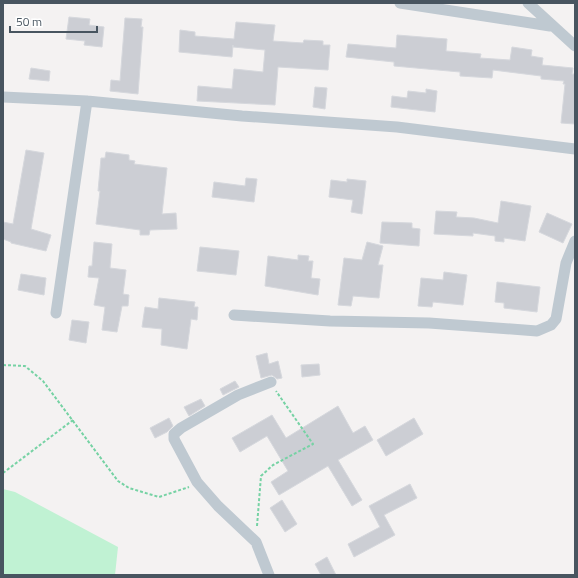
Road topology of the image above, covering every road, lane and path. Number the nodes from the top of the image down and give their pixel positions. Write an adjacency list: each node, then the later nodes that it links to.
1 (400, 3): 3 (street)
2 (528, 3): 3 (street)
3 (550, 26): 4 (street)
4 (575, 46)
5 (3, 97): 6 (street)
6 (87, 101): 7 (street); 9 (street)
7 (575, 149)
8 (575, 241): 10 (street)
9 (56, 313)
10 (234, 315)
11 (3, 365): 13 (path)
12 (271, 382): 15 (street); 16 (path)
13 (74, 420): 14 (path); 15 (path)
14 (3, 474)
15 (197, 482): 16 (street)
16 (256, 542): 17 (street)
17 (269, 575)

